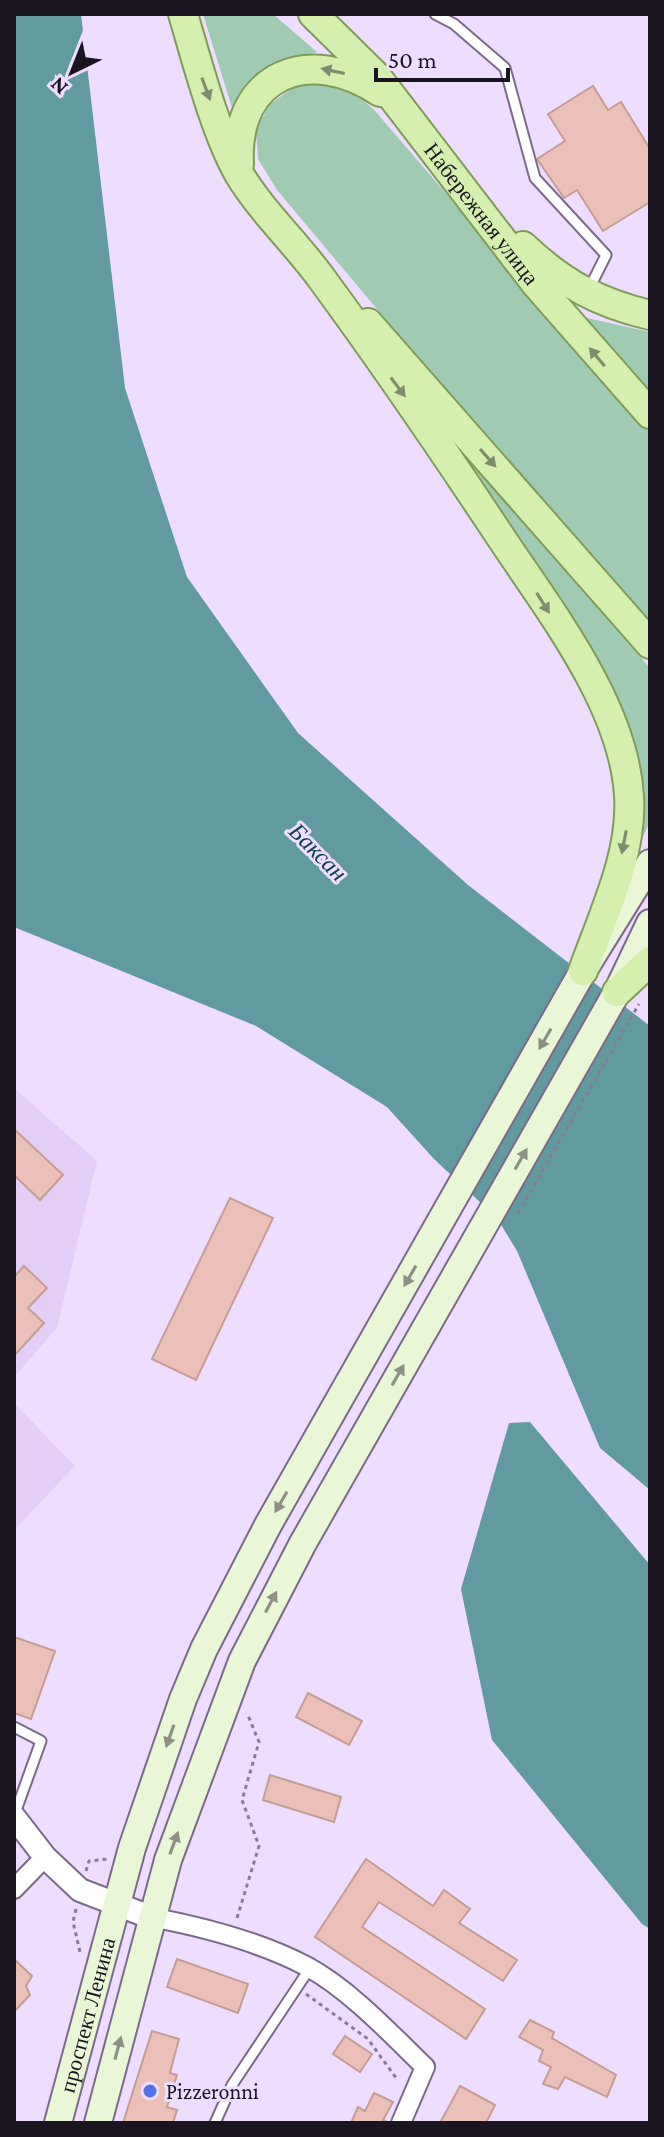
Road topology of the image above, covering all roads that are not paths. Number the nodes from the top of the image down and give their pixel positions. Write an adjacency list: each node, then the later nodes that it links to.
1 (183, 14): 5 (main road, one-way to 5)
2 (313, 14): 4 (main road, Набережная улица)
3 (435, 14): 8 (lane)
4 (401, 106): 5 (main road, one-way to 5); 6 (main road, Набережная улица)
5 (239, 174): 7 (main road)
6 (466, 190): 8 (main road); 10 (main road, Набережная улица, one-way to 6)
7 (321, 278): 11 (main road, one-way to 11); 15 (main road, one-way to 15)
8 (586, 295): 9 (main road)
9 (650, 315)
10 (650, 414)
11 (650, 644)
12 (650, 863): 15 (main road, проспект Ленина)
13 (650, 923): 16 (main road, проспект Ленина)
14 (650, 961): 16 (main road)
15 (583, 971): 21 (main road, проспект Ленина, one-way to 21)
16 (626, 1001): 22 (main road, проспект Ленина, one-way to 16)
17 (14, 1727): 18 (lane)
18 (14, 1816): 19 (street)
19 (45, 1857): 20 (street); 21 (street)
20 (14, 1889)
21 (117, 1907): 22 (street); 24 (main road, проспект Ленина)
22 (150, 1917): 23 (street); 25 (main road, проспект Ленина, one-way to 22)
23 (310, 1968): 26 (lane); 27 (street)
24 (58, 2123)
25 (98, 2123)
26 (215, 2123)
27 (401, 2123)

